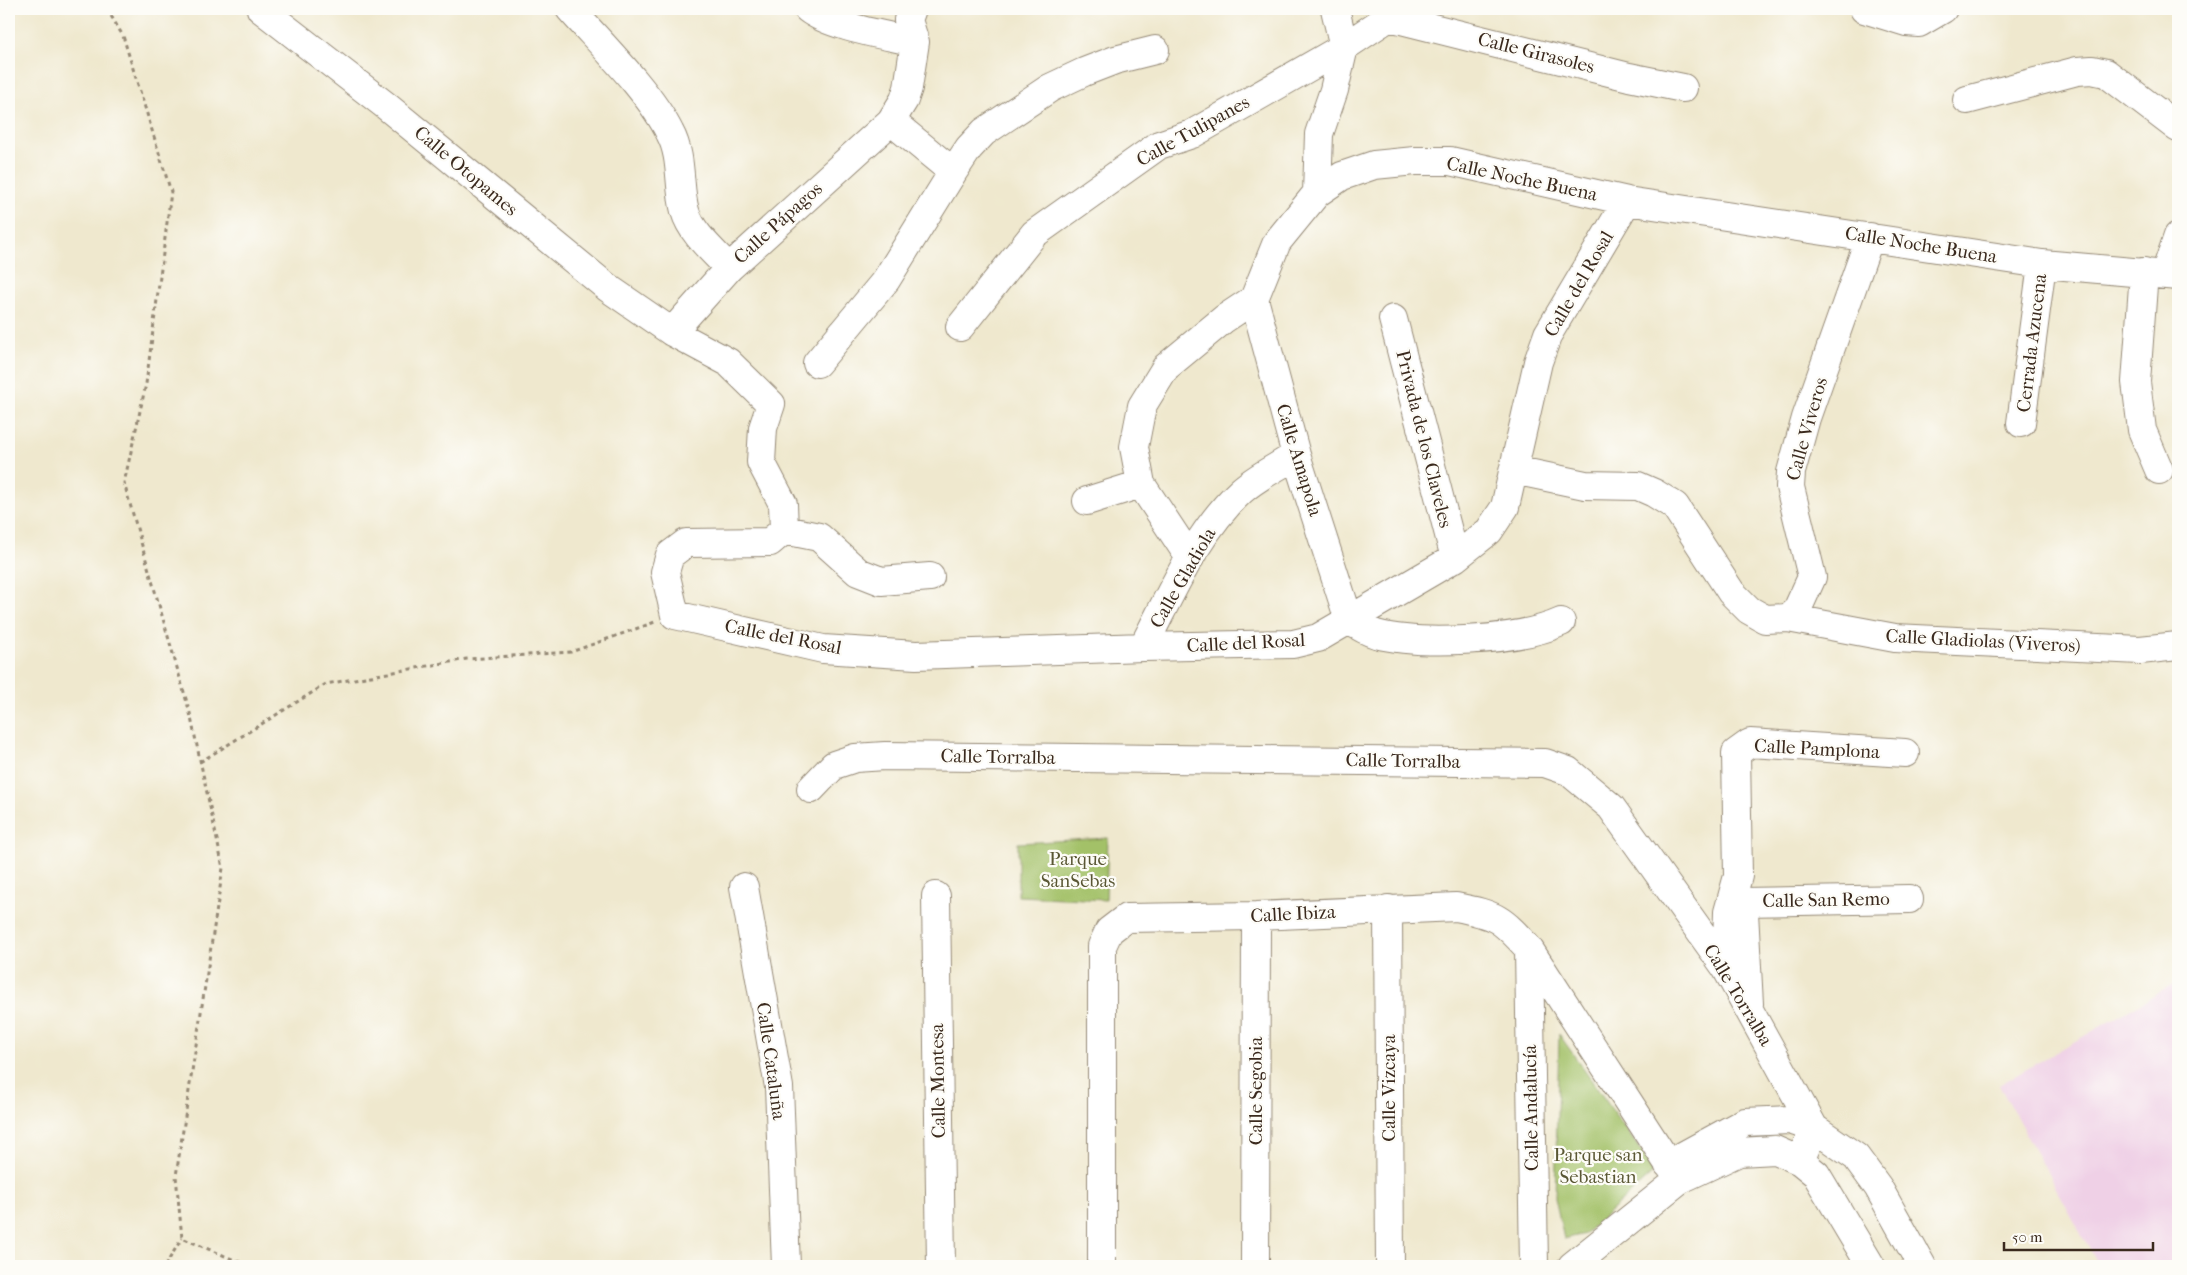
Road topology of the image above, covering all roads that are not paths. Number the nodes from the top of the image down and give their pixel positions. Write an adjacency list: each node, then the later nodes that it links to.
1 (261, 9): 27 (street, Calle Otopames)
2 (570, 9): 22 (street)
3 (808, 9): 9 (street)
4 (912, 9): 9 (street, Calle Pápagos)
5 (1335, 9): 10 (street)
6 (1864, 9): 7 (street)
7 (1943, 9)
8 (1399, 13): 10 (street, Calle Tulipanes); 12 (street, Calle Girasoles)
9 (915, 42): 14 (street, Calle Pápagos)
10 (1344, 47): 17 (street); 26 (street, Calle Tulipanes)
11 (1155, 50): 16 (street)
12 (1683, 88)
13 (1967, 100): 15 (street)
14 (892, 121): 16 (street); 22 (street, Calle Pápagos)
15 (2178, 128)
16 (953, 172): 28 (street)
17 (1317, 193): 18 (street, Calle Noche Buena); 24 (street, Calle Noche Buena)
18 (1627, 201): 20 (street, Calle Noche Buena); 31 (street, Calle del Rosal)
19 (2178, 236): 23 (street)
20 (1870, 237): 21 (street, Calle Noche Buena); 39 (street, Calle Viveros)
21 (2042, 264): 23 (street, Calle Noche Buena); 29 (street, Cerrada Azucena)
22 (729, 268): 27 (street, Calle Pápagos)
23 (2163, 274): 32 (street)
24 (1254, 299): 30 (street, Calle Amapola); 33 (street)
25 (1393, 319): 37 (street, Privada de los Claveles)
26 (960, 327)
27 (672, 332): 35 (street, Calle Otopames)
28 (817, 363)
29 (2021, 423)
30 (1296, 455): 36 (street, Calle Gladiola); 40 (street, Calle Amapola)
31 (1514, 470): 37 (street, Calle del Rosal); 39 (street, Calle Gladiolas (Viveros))
32 (2159, 470)
33 (1141, 484): 34 (street); 36 (street)
34 (1087, 501)
35 (784, 530): 38 (street); 43 (street, Calle del Rosal)
36 (1190, 558): 43 (street, Calle Gladiola)
37 (1455, 558): 40 (street, Calle del Rosal)
38 (930, 577)
39 (1788, 618): 42 (street, Calle Gladiolas (Viveros))
40 (1349, 620): 41 (street); 43 (street, Calle del Rosal)
41 (1562, 622)
42 (2178, 646)
43 (1143, 647)
44 (1905, 753): 47 (street, Calle Pamplona)
45 (811, 789): 53 (street, Calle Torralba)
46 (744, 886): 58 (street, Calle Cataluña)
47 (1740, 889): 49 (street, Calle San Remo); 53 (street, Calle Pamplona); 54 (street, Calle Pamplona)
48 (936, 896): 59 (street, Calle Montesa)
49 (1909, 899)
50 (1388, 909): 51 (street, Calle Ibiza); 52 (street, Calle Ibiza); 62 (street, Calle Vizcaya)
51 (1256, 916): 60 (street, Calle Ibiza); 61 (street, Calle Segobia)
52 (1529, 949): 57 (street, Calle Ibiza); 63 (street, Calle Andalucía)
53 (1726, 968): 54 (street, Calle Torralba)
54 (1749, 1008): 55 (street, Calle Torralba)
55 (1814, 1128): 56 (street); 57 (street, Calle Torralba); 66 (street, Calle Torralba)
56 (1800, 1161): 57 (street); 65 (street)
57 (1674, 1172): 64 (street)
58 (786, 1266)
59 (941, 1266)
60 (1102, 1266)
61 (1255, 1266)
62 (1390, 1266)
63 (1534, 1266)
64 (1572, 1266)
65 (1870, 1266)
66 (1922, 1266)

